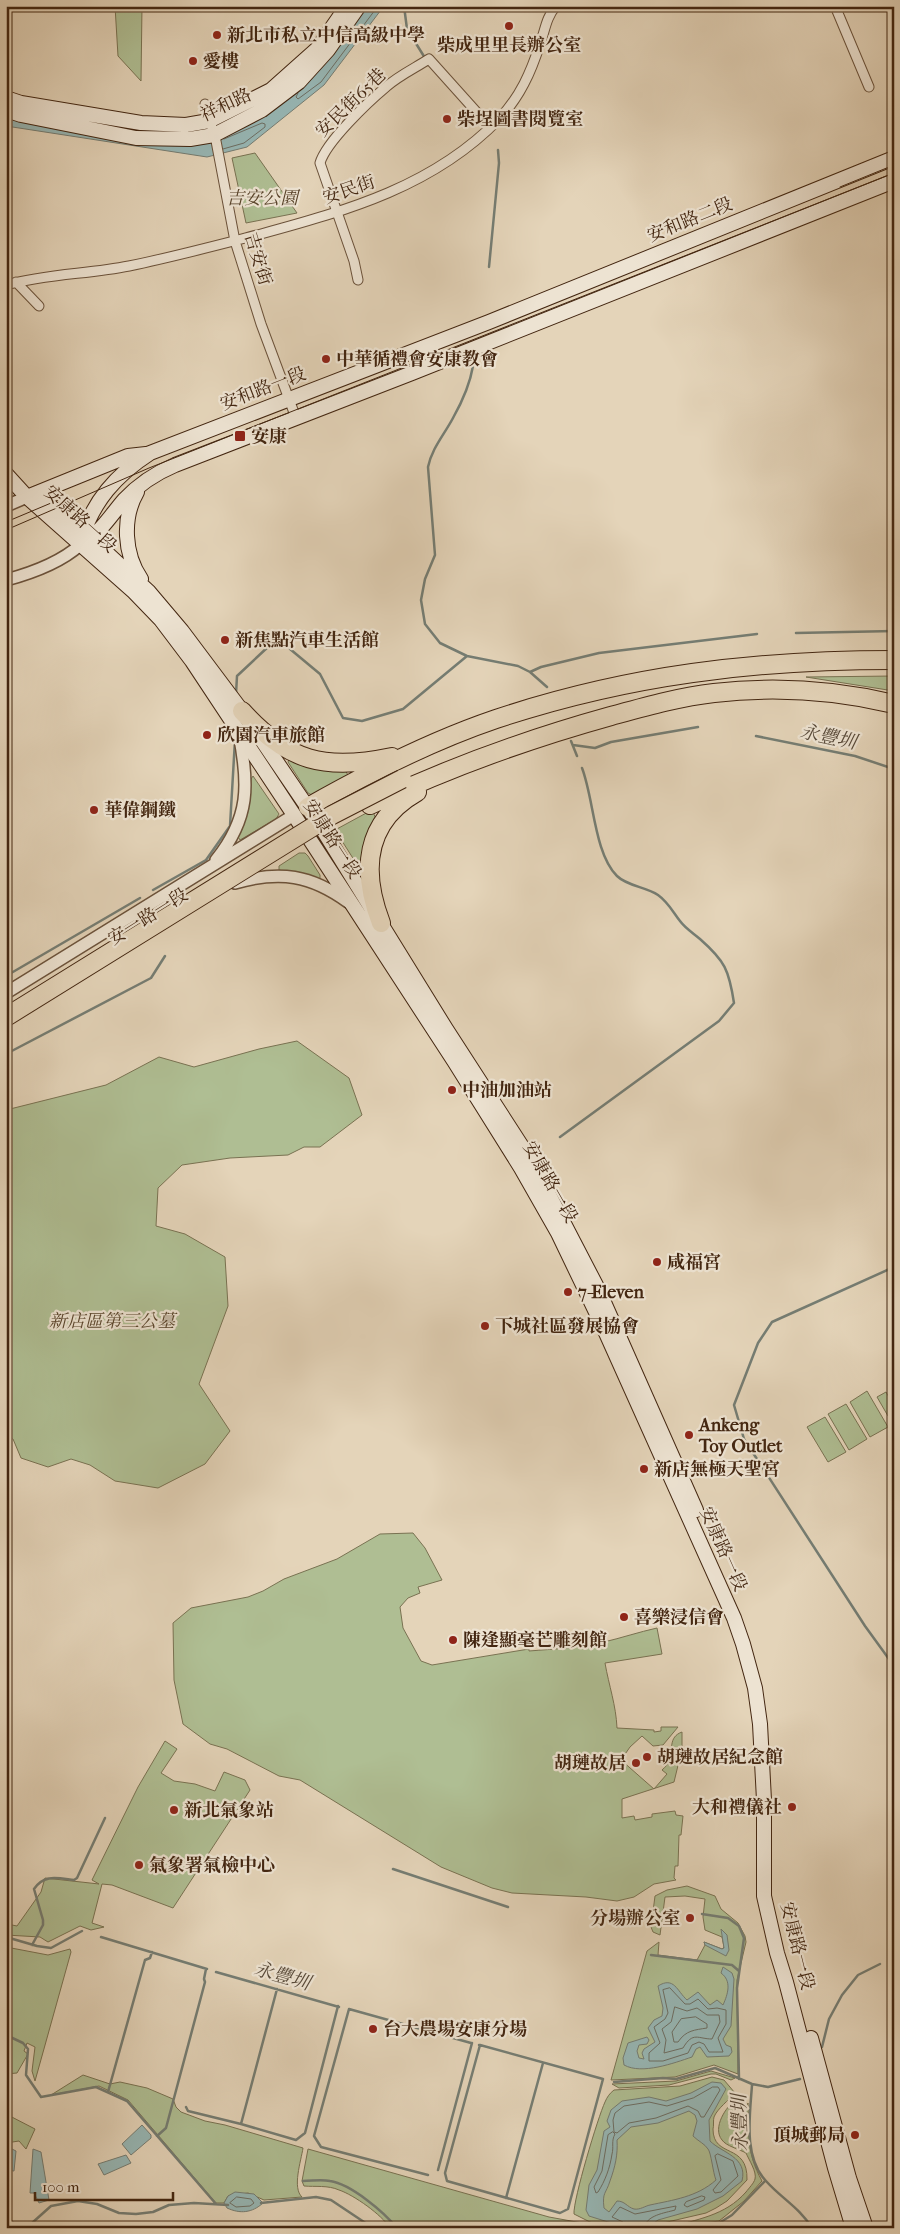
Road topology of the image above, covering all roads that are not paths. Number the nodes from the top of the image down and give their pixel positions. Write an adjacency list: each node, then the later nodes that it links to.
1 (347, 6): 9 (main road, 祥和路)
2 (360, 6): 11 (main road, 祥和路)
3 (556, 6): 10 (street, 安民街)
4 (835, 6): 5 (street)
5 (869, 87)
6 (6, 98): 9 (main road, 祥和路)
7 (205, 104): 9 (street, 吉安街)
8 (6, 110): 11 (main road, 祥和路)
9 (209, 121): 11 (street, 吉安街)
10 (490, 127): 15 (street, 安民街); 15 (street, 安民街65巷)
11 (215, 138): 17 (street, 吉安街)
12 (894, 158): 14 (main road, 安和路二段)
13 (894, 181): 16 (main road)
14 (769, 208): 16 (main road); 22 (main road, 安和路二段)
15 (337, 212): 17 (street, 安民街); 18 (street)
16 (777, 229): 24 (main road)
17 (235, 241): 19 (street, 安民街); 23 (street, 吉安街)
18 (358, 280)
19 (16, 282): 20 (street, 安民街); 21 (street)
20 (6, 285)
21 (39, 306)
22 (502, 317): 23 (main road, 安和路一段)
23 (289, 400): 24 (street, 吉安街); 25 (main road, 安和路一段)
24 (296, 418): 27 (main road)
25 (150, 453): 28 (main road, 安和路一段); 30 (main road, 安和路一段)
26 (6, 474): 28 (main road)
27 (142, 484): 30 (main road); 32 (main road)
28 (27, 497): 29 (street); 30 (main road, 安康路一段)
29 (6, 506)
30 (84, 539): 31 (street); 32 (main road, 安康路一段); 38 (main road, 安康路一段)
31 (6, 580)
32 (149, 592): 37 (main road, 安康路一段)
33 (894, 660): 34 (highway)
34 (712, 669): 39 (highway); 41 (highway)
35 (712, 693): 36 (highway); 40 (highway); 41 (highway)
36 (894, 704)
37 (242, 711): 39 (highway); 42 (main road, 安康路一段)
38 (238, 732): 42 (main road, 安康路一段); 44 (street)
39 (421, 749): 42 (highway)
40 (472, 760): 43 (highway); 48 (highway)
41 (400, 775): 51 (highway); 52 (highway, bridge)
42 (301, 811): 43 (main road, 安康路一段); 44 (street, 安一路一段)
43 (316, 834): 45 (street, 安一路一段); 47 (main road, 安康路一段); 48 (main road, 安康路一段)
44 (209, 868): 46 (street, 安一路一段)
45 (235, 883): 47 (street); 49 (street, 安一路一段)
46 (153, 903): 49 (street); 50 (street, 安一路一段)
47 (352, 905): 54 (main road, 安康路一段)
48 (381, 923): 55 (main road, 安康路一段)
49 (166, 925): 53 (street, 安一路一段)
50 (6, 993)
51 (6, 1007)
52 (6, 1017)
53 (6, 1026)
54 (853, 2228)
55 (866, 2228)

